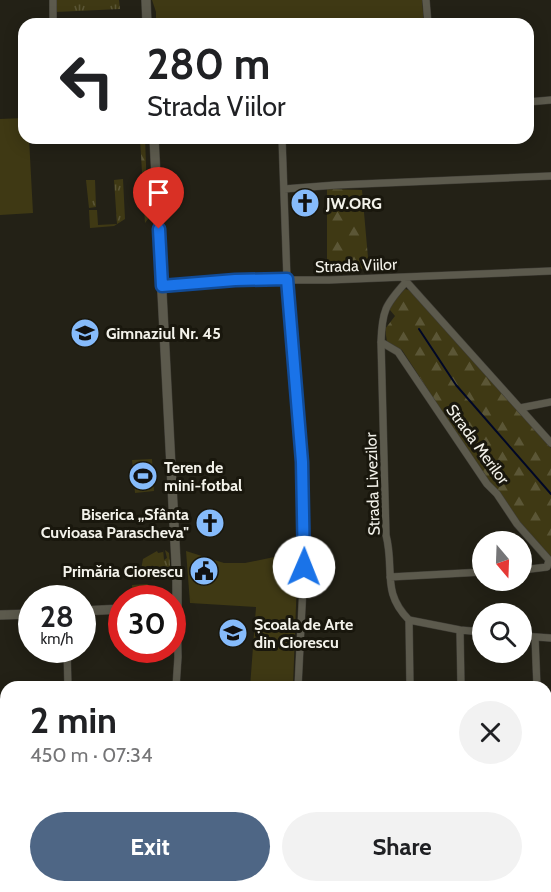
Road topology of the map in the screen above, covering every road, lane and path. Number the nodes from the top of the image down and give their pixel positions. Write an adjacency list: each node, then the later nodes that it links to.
1 (53, 0): 4 (street)
2 (146, 0): 5 (street)
3 (426, 0): 6 (street)
4 (52, 18)
5 (147, 18)
6 (428, 18)
7 (551, 100): 8 (street)
8 (534, 101)
9 (154, 144): 16 (street)
10 (282, 144): 12 (street)
11 (551, 176): 12 (street)
12 (284, 189): 14 (street)
13 (551, 271): 15 (street, Strada Viilor)
14 (287, 279): 15 (street, Strada Viilor); 16 (street, Strada Viilor); 39 (street)
15 (404, 280): 17 (street, Strada Livezilor); 19 (street)
16 (162, 286): 26 (street)
17 (381, 342): 21 (street, Strada Merilor); 25 (street, Strada Livezilor)
18 (551, 402): 19 (street)
19 (520, 408): 20 (street)
20 (551, 443)
21 (525, 531)
22 (532, 541): 23 (street, Strada Merilor)
23 (532, 569)
24 (472, 573): 25 (street)
25 (390, 577): 29 (street, Strada Livezilor)
26 (174, 585)
27 (18, 614): 28 (street)
28 (0, 615)
29 (409, 620): 30 (street); 40 (street)
30 (460, 630): 31 (street); 41 (street)
31 (472, 631)
32 (532, 637): 33 (street)
33 (535, 637): 34 (street); 42 (street)
34 (551, 638)
35 (67, 663): 37 (street)
36 (178, 663): 38 (street)
37 (68, 681)
38 (176, 681)
39 (298, 681)
40 (411, 681)
41 (461, 681)
42 (537, 681)

